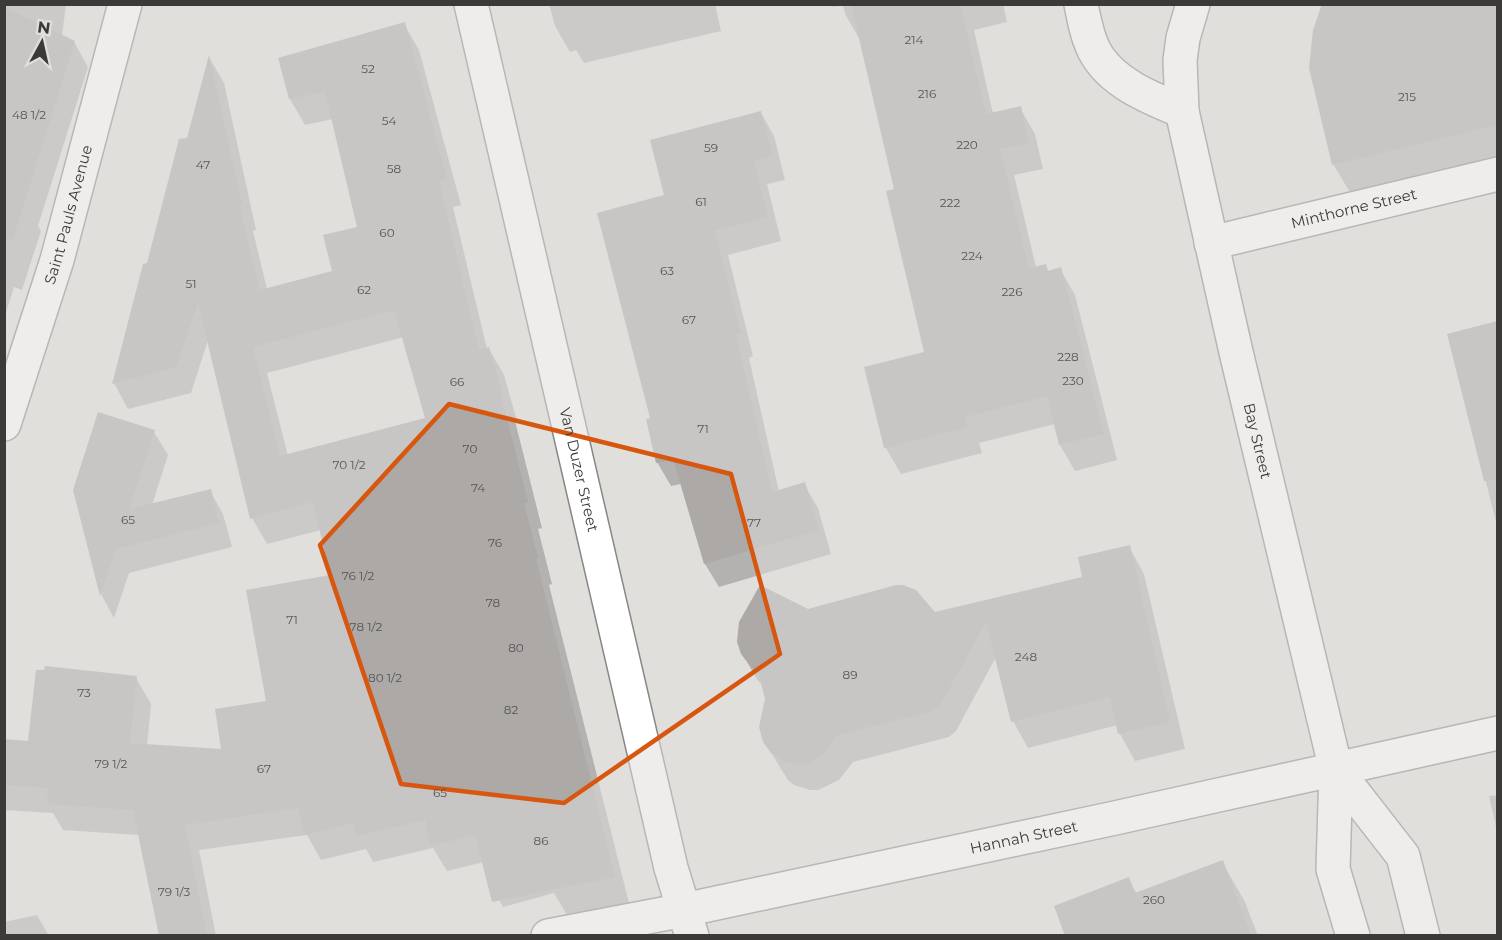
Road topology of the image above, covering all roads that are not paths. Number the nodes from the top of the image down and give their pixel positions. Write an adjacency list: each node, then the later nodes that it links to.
1 (126, 4): 8 (main road, Saint Pauls Avenue)
2 (471, 4): 11 (main road, Van Duzer Street)
3 (1081, 4): 5 (main road)
4 (1194, 4): 5 (main road, Bay Street)
5 (1182, 111): 7 (main road, Bay Street)
6 (1497, 174): 7 (main road, Minthorne Street)
7 (1211, 243): 10 (main road, Bay Street)
8 (4, 424)
9 (1497, 733): 10 (main road, Hannah Street)
10 (1336, 770): 11 (main road, Hannah Street); 13 (main road, Bay Street); 14 (main road, Bay Street)
11 (688, 923): 12 (main road, Hannah Street)
12 (548, 936)
13 (1353, 936)
14 (1423, 936)

